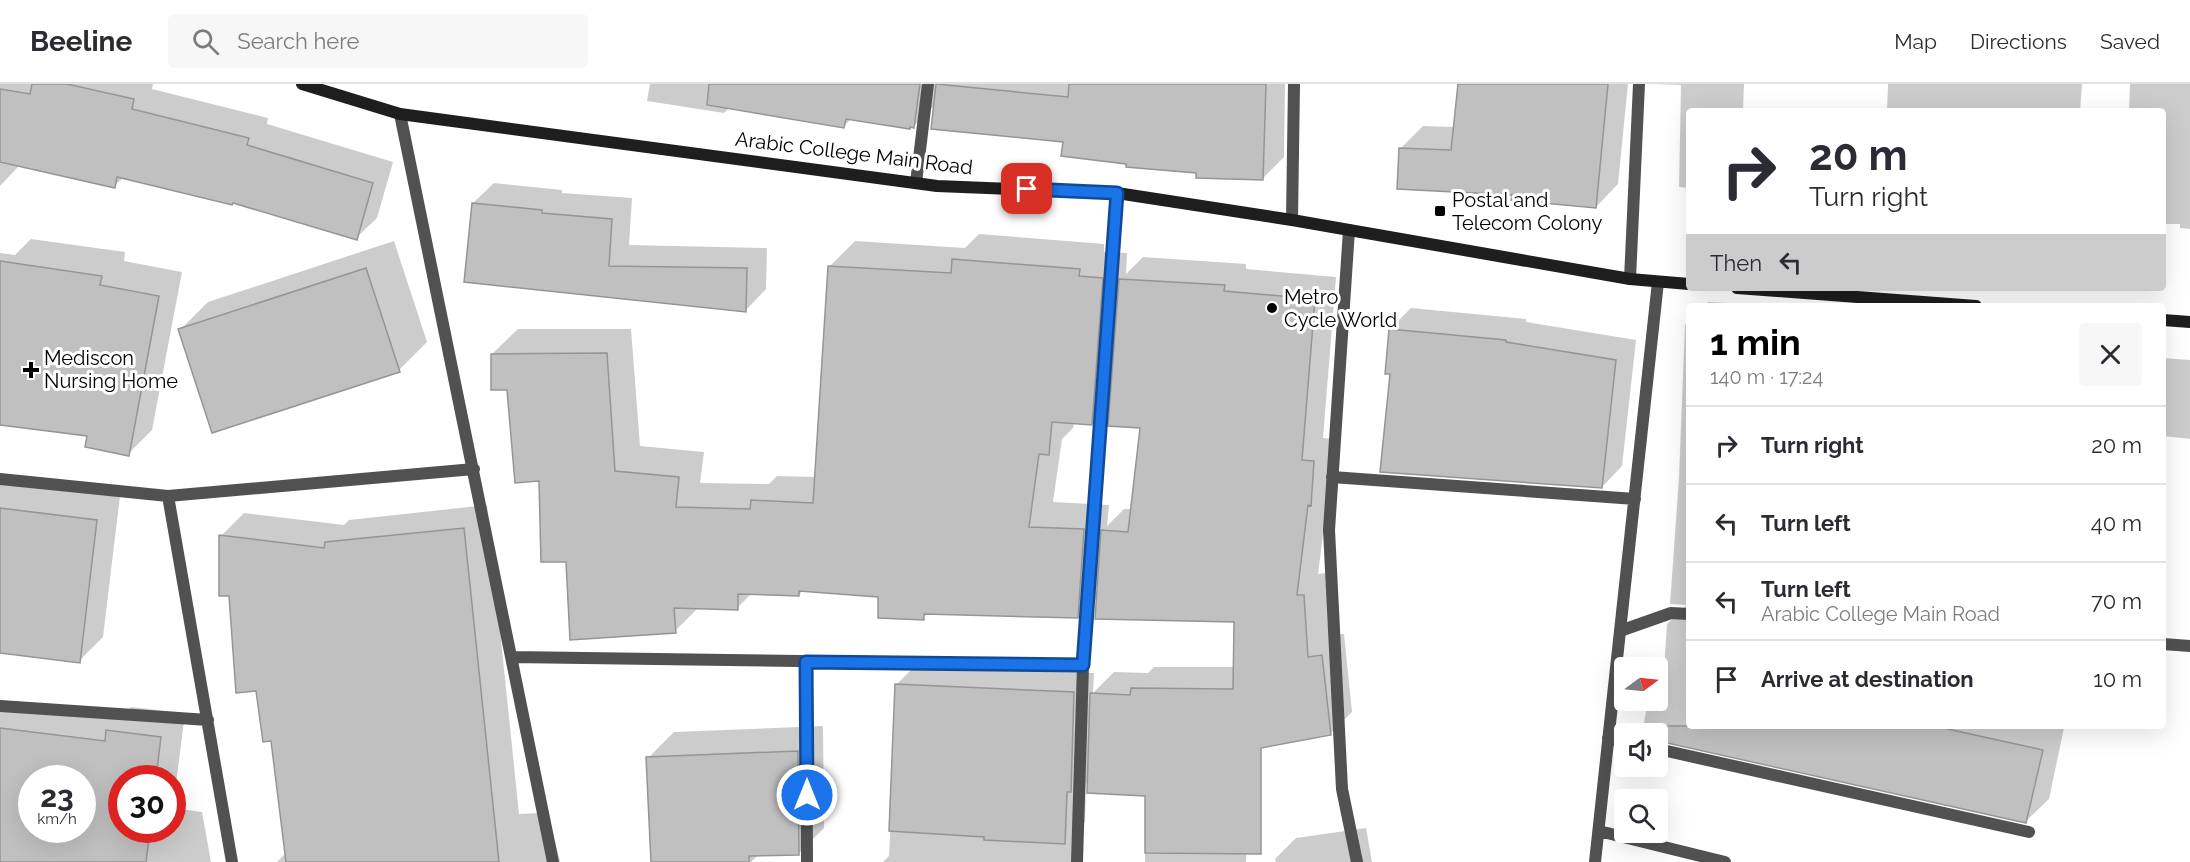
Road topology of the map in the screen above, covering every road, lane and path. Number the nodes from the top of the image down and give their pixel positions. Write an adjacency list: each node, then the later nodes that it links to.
1 (302, 84): 5 (main road, Arabic College Main Road)
2 (928, 84): 6 (street)
3 (1294, 84): 8 (street)
4 (1639, 84): 10 (street)
5 (400, 114): 6 (main road, Arabic College Main Road); 17 (street)
6 (916, 183): 7 (main road, Arabic College Main Road)
7 (1117, 193): 8 (main road, Arabic College Main Road); 28 (street)
8 (1292, 220): 9 (main road, Arabic College Main Road)
9 (1349, 230): 10 (main road, Arabic College Main Road); 18 (street)
10 (1630, 279): 11 (main road, Arabic College Main Road)
11 (1658, 282): 12 (main road, Arabic College Main Road); 21 (street)
12 (1686, 284)
13 (1777, 291): 14 (main road)
14 (1936, 303)
15 (2166, 320): 16 (main road)
16 (2190, 322)
17 (474, 469): 20 (street); 26 (street)
18 (1332, 477): 21 (street); 40 (street)
19 (0, 479): 20 (street)
20 (168, 496): 30 (street)
21 (1635, 499): 23 (street)
22 (1686, 614): 23 (street)
23 (1620, 631): 31 (street)
24 (2166, 644): 25 (street)
25 (2190, 646)
26 (512, 657): 27 (street); 37 (street)
27 (806, 662): 28 (street); 38 (street)
28 (1083, 665): 39 (street)
29 (0, 706): 30 (street)
30 (208, 720): 36 (street)
31 (1608, 738): 32 (street); 34 (street)
32 (1614, 740)
33 (1668, 751): 35 (street)
34 (1599, 831): 41 (street); 42 (street)
35 (2029, 832)
36 (232, 862)
37 (554, 862)
38 (807, 862)
39 (1077, 862)
40 (1357, 862)
41 (1595, 862)
42 (1725, 862)

